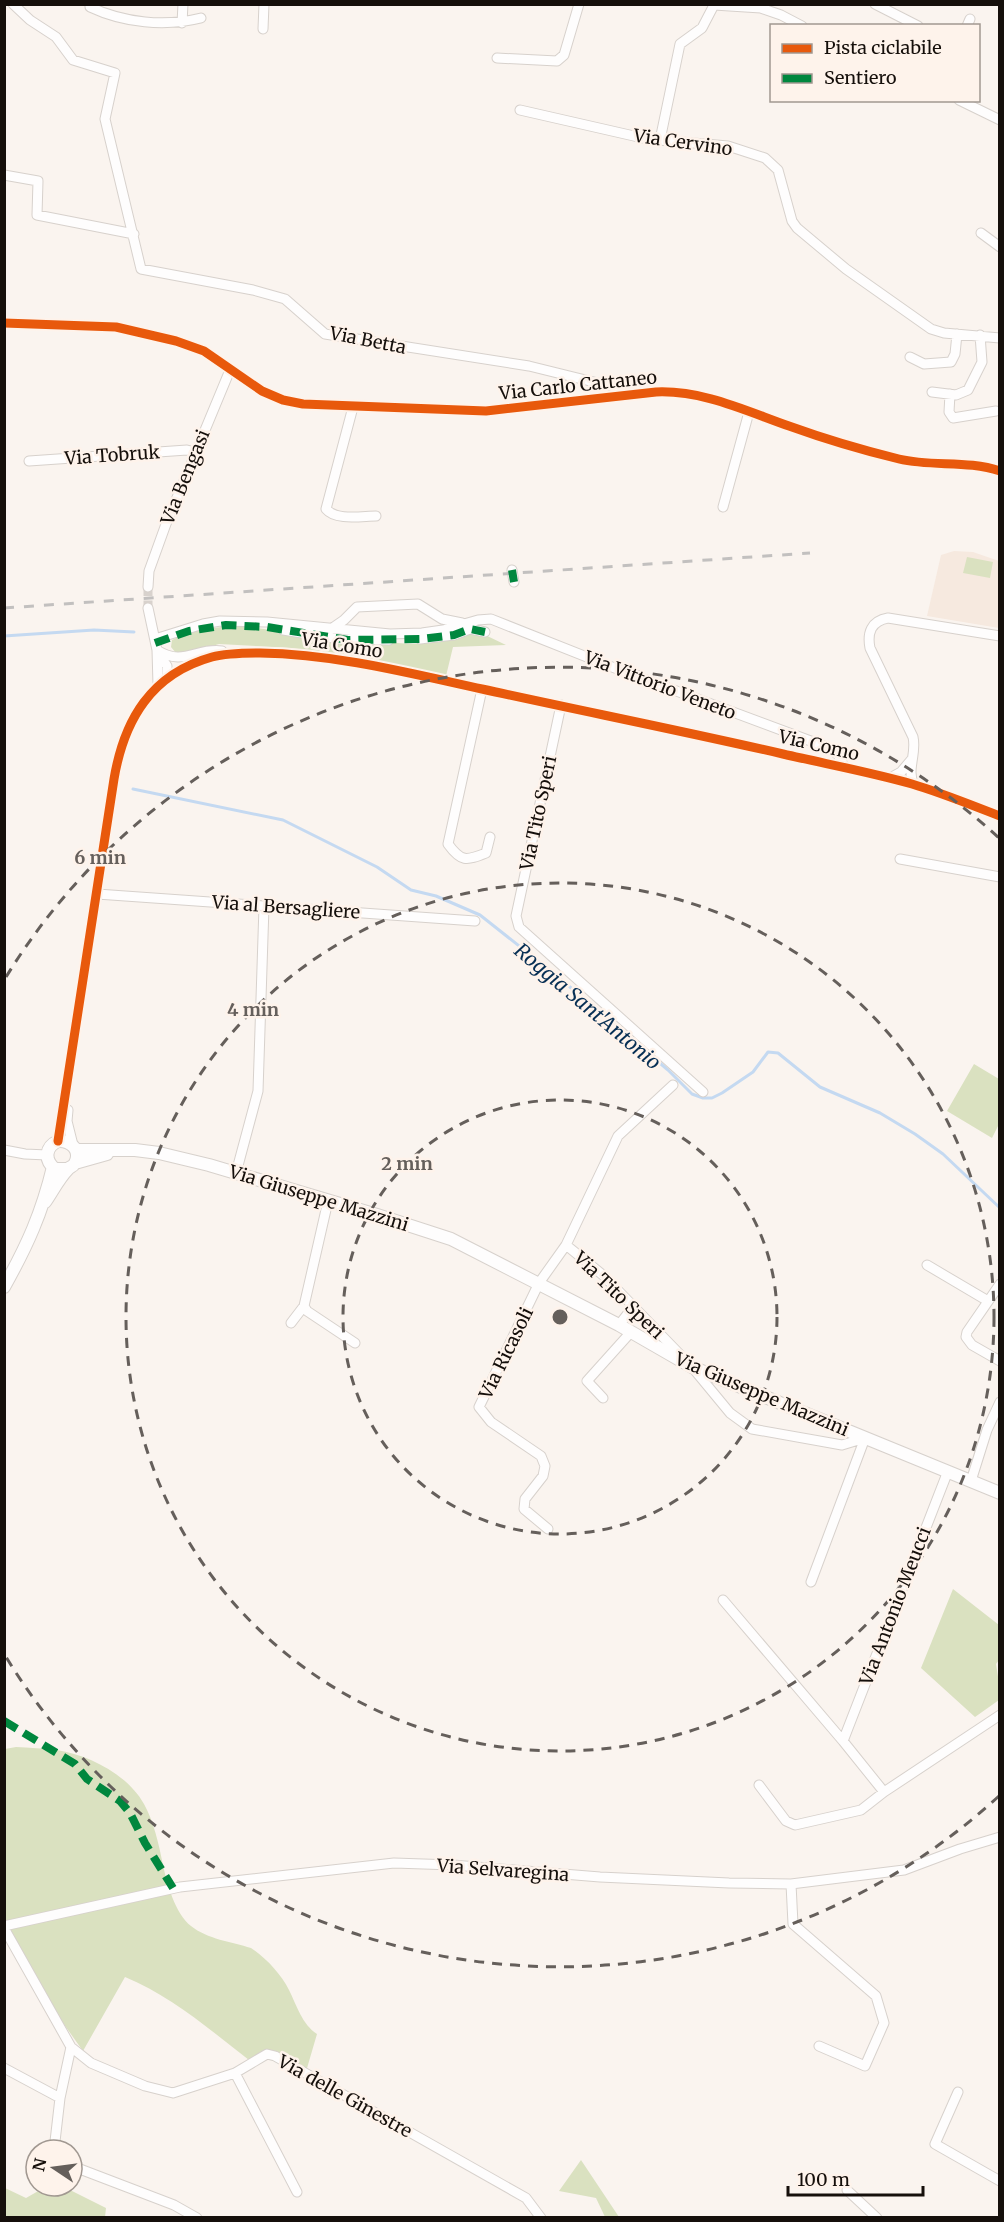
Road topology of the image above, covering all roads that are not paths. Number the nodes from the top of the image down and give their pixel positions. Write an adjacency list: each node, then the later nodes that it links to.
1 (13, 4): 23 (street, Via Betta)
2 (90, 4): 12 (street)
3 (183, 4): 12 (street)
4 (264, 4): 15 (street)
5 (579, 4): 16 (street)
6 (751, 4): 9 (street)
7 (780, 4): 10 (street)
8 (875, 4): 14 (street)
9 (761, 8): 10 (street); 20 (street)
10 (781, 15): 13 (street)
11 (201, 18): 12 (street)
12 (182, 22)
13 (798, 24)
14 (914, 24)
15 (263, 29)
16 (497, 58)
17 (963, 102): 19 (street)
18 (520, 110): 20 (street, Via Cervino)
19 (999, 120)
20 (660, 140): 26 (street, Via Cervino)
21 (4, 176): 23 (street)
22 (981, 233): 24 (street)
23 (134, 234): 32 (street, Via Betta)
24 (999, 247)
25 (4, 323): 30 (street, Via Carlo Cattaneo)
26 (957, 334): 27 (street, Via Cervino); 29 (street)
27 (980, 336): 28 (street, Via Cervino); 33 (street)
28 (999, 338)
29 (910, 357)
30 (230, 370): 34 (street, Via Carlo Cattaneo); 37 (street, Via Bengasi)
31 (932, 392): 33 (street)
32 (638, 394): 34 (street, Via Carlo Cattaneo); 36 (street, Via Carlo Cattaneo)
33 (950, 394): 35 (street)
34 (353, 407): 41 (street)
35 (996, 411)
36 (749, 412): 39 (street, Via Carlo Cattaneo); 40 (street)
37 (195, 452): 38 (street, Via Tobruk); 44 (street, Via Bengasi)
38 (29, 461)
39 (999, 471)
40 (723, 507)
41 (376, 516)
42 (512, 570): 43 (street)
43 (514, 582)
44 (148, 587)
45 (148, 608): 50 (street)
46 (466, 624): 47 (street, Via Vittorio Veneto); 47 (street, Via Vittorio Veneto); 57 (street, Via Vittorio Veneto)
47 (331, 629): 50 (street, Via Vittorio Veneto)
48 (485, 632): 50 (street)
49 (999, 636): 56 (street)
50 (155, 644): 51 (street); 52 (street); 53 (street)
51 (230, 654): 52 (street, Via Como); 54 (street, Via Como)
52 (167, 679): 53 (street, Via Como)
53 (158, 685): 64 (street, Via Como)
54 (482, 689): 55 (street, Via Como); 61 (street)
55 (561, 705): 57 (street, Via Como); 69 (street, Via Tito Speri)
56 (913, 757): 58 (street); 59 (street)
57 (843, 768): 58 (street, Via Como)
58 (890, 778): 59 (street, Via Como)
59 (914, 785): 60 (street, Via Como)
60 (999, 816)
61 (490, 837)
62 (900, 858): 63 (street)
63 (999, 877)
64 (97, 894): 65 (street, Via al Bersagliere); 67 (street, Via Como)
65 (264, 906): 66 (street, Via al Bersagliere); 77 (street)
66 (475, 921)
67 (70, 1068): 70 (street, Via Como); 71 (street, Via Como)
68 (673, 1086): 80 (street, Via Tito Speri)
69 (703, 1092)
70 (58, 1141): 71 (main road); 74 (main road)
71 (75, 1148): 73 (main road, Via Giuseppe Mazzini); 75 (main road)
72 (4, 1150): 74 (street)
73 (122, 1150): 75 (main road, Via Giuseppe Mazzini); 77 (main road, Via Giuseppe Mazzini)
74 (47, 1155): 76 (main road)
75 (71, 1166): 76 (main road); 79 (main road)
76 (53, 1167): 79 (main road)
77 (236, 1173): 78 (main road, Via Giuseppe Mazzini)
78 (328, 1201): 82 (main road, Via Giuseppe Mazzini); 86 (street)
79 (45, 1202): 84 (main road)
80 (566, 1245): 82 (street, Via Ricasoli); 87 (street, Via Tito Speri)
81 (927, 1264): 85 (street)
82 (539, 1283): 89 (main road, Via Giuseppe Mazzini); 100 (street, Via Ricasoli)
83 (999, 1284): 85 (street)
84 (4, 1287)
85 (988, 1301): 92 (street)
86 (304, 1306): 88 (street); 91 (street)
87 (633, 1307): 89 (street); 93 (street, Via Tito Speri)
88 (291, 1323)
89 (619, 1325): 90 (main road, Via Giuseppe Mazzini)
90 (631, 1332): 93 (main road, Via Giuseppe Mazzini); 94 (street)
91 (355, 1343)
92 (999, 1361)
93 (692, 1367): 96 (main road, Via Giuseppe Mazzini); 96 (street, Via Tito Speri)
94 (603, 1398)
95 (999, 1402): 98 (street)
96 (866, 1438): 97 (main road, Via Giuseppe Mazzini); 101 (street)
97 (948, 1471): 98 (main road, Via Giuseppe Mazzini); 104 (street, Via Antonio Meucci)
98 (971, 1481): 99 (main road, Via Giuseppe Mazzini)
99 (999, 1493)
100 (548, 1529)
101 (811, 1582)
102 (723, 1600): 104 (street)
103 (999, 1715): 106 (street)
104 (843, 1741): 106 (street)
105 (759, 1785): 106 (street)
106 (884, 1792)
107 (999, 1838): 108 (street, Via Selvaregina)
108 (791, 1884): 109 (street, Via Selvaregina); 110 (street)
109 (4, 1927): 111 (street, Via delle Ginestre)
110 (819, 2046)
111 (72, 2047): 113 (street, Via delle Ginestre); 115 (street)
112 (4, 2068): 115 (street)
113 (235, 2073): 120 (street); 122 (street, Via delle Ginestre)
114 (957, 2092): 118 (street)
115 (60, 2098): 116 (street)
116 (55, 2138)
117 (84, 2171): 121 (street)
118 (999, 2181)
119 (847, 2190): 123 (street)
120 (297, 2192)
121 (197, 2217)
122 (541, 2217)
123 (877, 2217)

